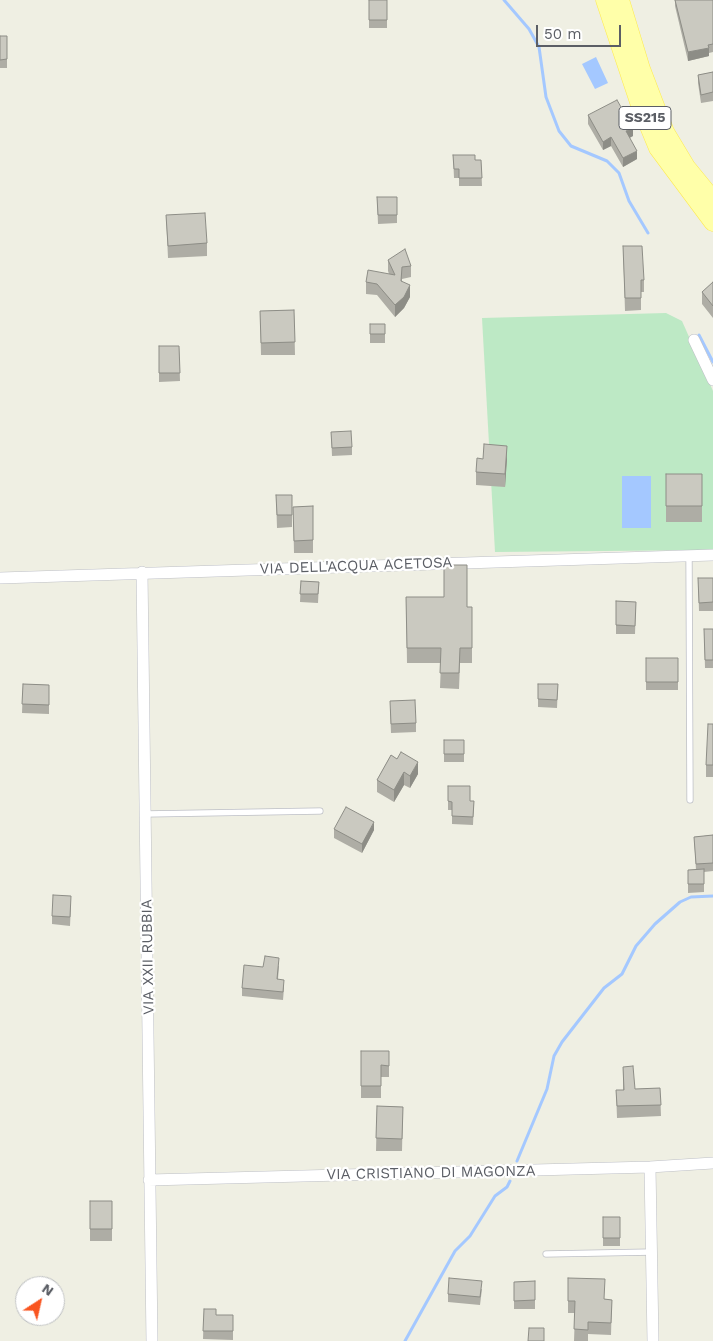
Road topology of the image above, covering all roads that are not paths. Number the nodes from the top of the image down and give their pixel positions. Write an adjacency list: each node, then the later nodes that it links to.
1 (605, 0): 4 (main road, SS215)
2 (620, 0): 3 (main road, SS215)
3 (713, 200)
4 (713, 222)
5 (694, 340): 6 (street)
6 (713, 380)
7 (713, 555): 8 (street, VIA DELL'ACQUA ACETOSA)
8 (689, 556): 9 (street, VIA DELL'ACQUA ACETOSA); 11 (lane)
9 (142, 572): 10 (street, VIA DELL'ACQUA ACETOSA); 13 (street, VIA XXII RUBBIA)
10 (0, 578)
11 (690, 800)
12 (320, 811): 13 (lane)
13 (146, 814): 16 (street, VIA XXII RUBBIA)
14 (713, 1163): 15 (street, VIA CRISTIANO DI MAGONZA)
15 (650, 1167): 16 (street, VIA CRISTIANO DI MAGONZA); 17 (street)
16 (150, 1180): 19 (street, VIA XXII RUBBIA)
17 (652, 1252): 18 (lane); 20 (street)
18 (546, 1254)
19 (152, 1341)
20 (653, 1341)

